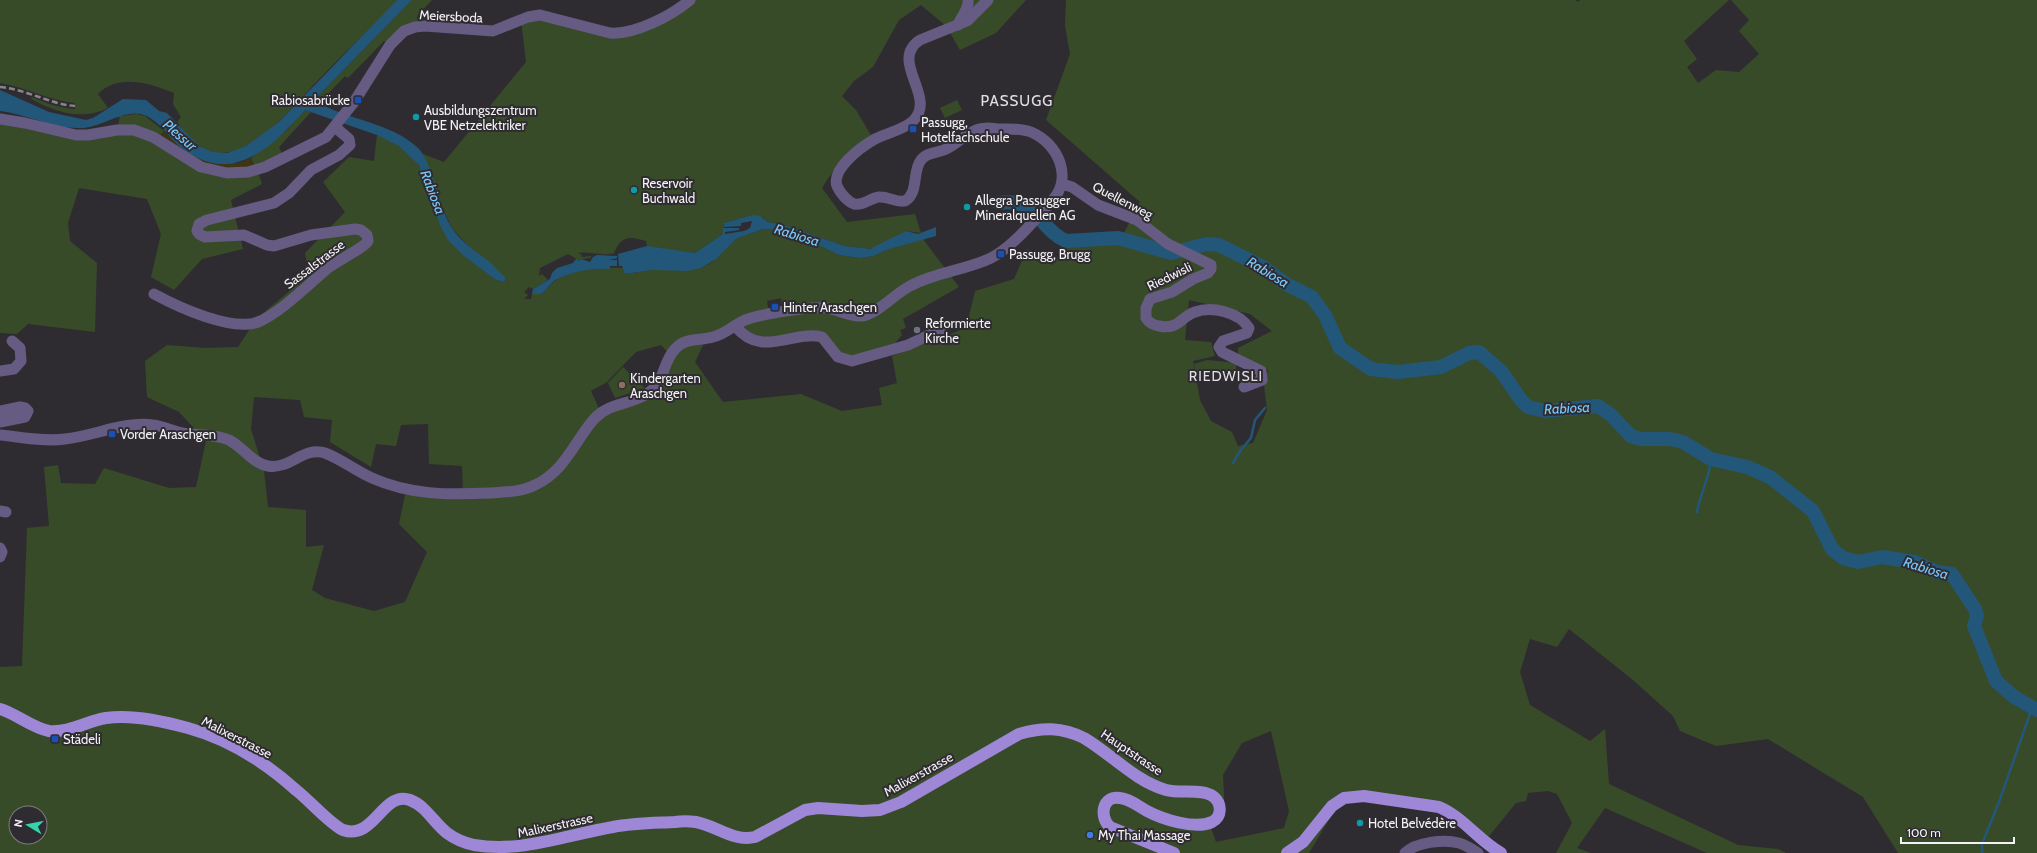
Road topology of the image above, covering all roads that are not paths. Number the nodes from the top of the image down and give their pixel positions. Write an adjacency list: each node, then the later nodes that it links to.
1 (690, 0): 6 (street, Meiersboda)
2 (968, 0): 4 (street)
3 (988, 0): 4 (street)
4 (958, 26): 7 (street)
5 (0, 119): 6 (street)
6 (336, 126): 9 (street, Sassalstrasse)
7 (1062, 184): 8 (street, Quellenweg); 10 (street)
8 (1211, 266): 14 (street, Riedwisli)
9 (154, 294)
10 (735, 326): 11 (street); 17 (street)
11 (942, 329)
12 (12, 341): 13 (street)
13 (0, 371)
14 (1244, 387)
15 (0, 411): 16 (street)
16 (0, 422)
17 (0, 435)
18 (0, 548): 19 (street)
19 (0, 557)
20 (0, 709): 21 (main road, Malixerstrasse)
21 (1034, 730): 22 (main road, Hauptstrasse)
22 (1174, 853)
23 (1287, 853): 26 (main road)
24 (1405, 853): 25 (street)
25 (1478, 853)
26 (1501, 853)

